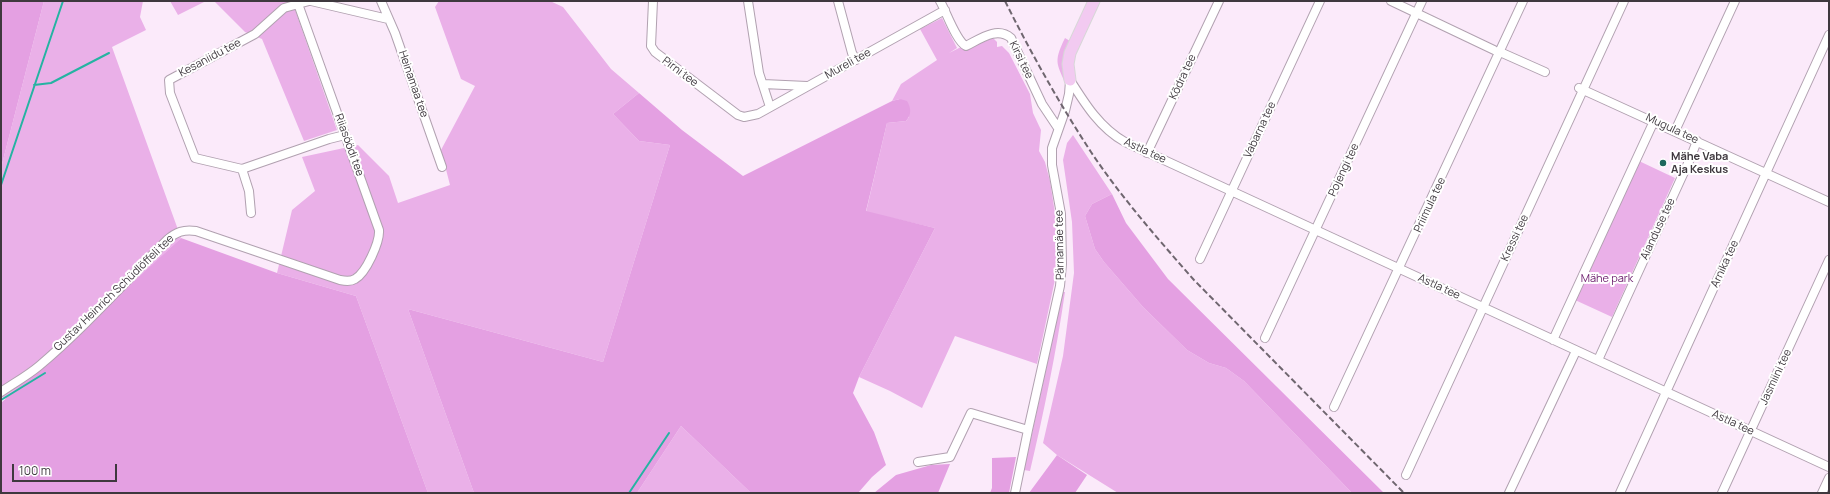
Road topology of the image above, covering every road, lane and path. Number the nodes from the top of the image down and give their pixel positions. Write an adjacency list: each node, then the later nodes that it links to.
1 (310, 1): 15 (street); 18 (street)
2 (381, 1): 18 (street, Heinamaa tee)
3 (654, 1): 28 (street, Pirni tee)
4 (748, 1): 24 (street)
5 (838, 1): 21 (street)
6 (940, 1): 16 (street, Kirsi tee)
7 (1094, 1): 23 (main road, Pärnamäe tee)
8 (1219, 1): 34 (street, Kõdra tee)
9 (1320, 1): 38 (street, Vabarna tee)
10 (1391, 1): 17 (street)
11 (1422, 1): 17 (street, Pojengi tee)
12 (1523, 1): 20 (street, Priimula tee)
13 (1624, 1): 26 (street, Kressi tee)
14 (1735, 1): 31 (street)
15 (298, 2): 32 (street, Riiasöödi tee); 36 (street, Kesaniidu tee)
16 (945, 10): 21 (street, Mureli tee); 30 (street, Kirsi tee)
17 (1416, 13): 20 (street); 41 (street, Pojengi tee)
18 (388, 19): 35 (street, Heinamaa tee)
19 (1829, 35): 37 (street, Arnika tee)
20 (1497, 51): 22 (street); 44 (street, Priimula tee)
21 (856, 60): 25 (street, Mureli tee)
22 (1545, 72)
23 (1070, 80): 30 (street, Pärnamäe tee); 34 (street, Astla tee)
24 (763, 84): 25 (street); 27 (street)
25 (808, 86): 27 (street, Mureli tee)
26 (1582, 89): 29 (street, Mugula tee); 46 (street, Kressi tee)
27 (770, 107): 28 (street, Mureli tee)
28 (750, 116)
29 (1654, 121): 31 (street, Mugula tee); 48 (street)
30 (1058, 128): 54 (street, Pärnamäe tee)
31 (1675, 131): 33 (street, Mugula tee)
32 (345, 135): 36 (street); 45 (street, Riiasöödi tee)
33 (1697, 141): 37 (street, Mugula tee); 50 (street, Aianduse tee)
34 (1148, 153): 38 (street, Astla tee)
35 (442, 167)
36 (242, 169): 40 (street)
37 (1767, 174): 39 (street, Mugula tee); 52 (street, Arnika tee)
38 (1232, 192): 41 (street, Astla tee); 42 (street, Vabarna tee)
39 (1829, 202)
40 (251, 213)
41 (1316, 230): 44 (street, Astla tee); 47 (street, Pojengi tee)
42 (1200, 259)
43 (1829, 260): 55 (street, Jasmiini tee)
44 (1400, 269): 46 (street, Astla tee); 53 (street, Priimula tee)
45 (351, 281): 51 (street, Gustav Heinrich Schüdlöffeli tee)
46 (1482, 307): 48 (street, Astla tee); 58 (street, Kressi tee)
47 (1265, 338)
48 (1553, 340): 49 (street, Astla tee)
49 (1576, 350): 50 (street, Astla tee); 61 (street)
50 (1598, 360): 52 (street, Astla tee)
51 (1, 392)
52 (1666, 392): 55 (street, Astla tee); 62 (street, Arnika tee)
53 (1334, 407)
54 (1028, 430): 56 (street); 60 (street, Pärnamäe tee)
55 (1750, 432): 57 (street, Astla tee); 63 (street, Jasmiini tee)
56 (918, 462)
57 (1829, 467)
58 (1406, 475)
59 (1829, 478): 64 (street)
60 (1015, 493)
61 (1509, 493)
62 (1620, 493)
63 (1722, 493)
64 (1822, 493)

